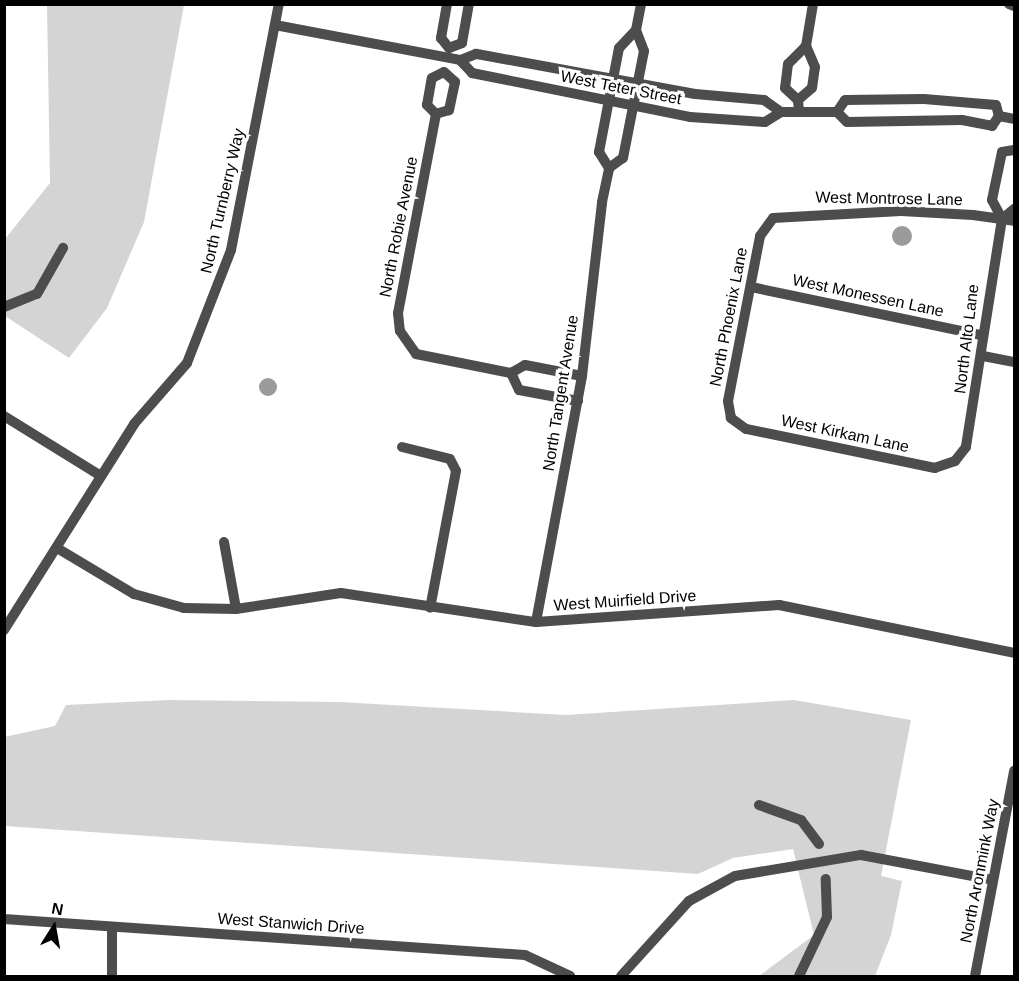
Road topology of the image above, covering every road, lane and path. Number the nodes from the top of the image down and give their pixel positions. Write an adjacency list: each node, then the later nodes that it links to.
1 (279, 4): 8 (street, North Turnberry Way)
2 (447, 4): 11 (street, North Robie Avenue)
3 (469, 4): 11 (street, North Robie Avenue)
4 (641, 4): 9 (street, North Tangent Avenue)
5 (813, 4): 10 (street)
6 (1009, 4): 7 (street)
7 (1014, 6)
8 (275, 25): 11 (street, West Teter Street); 44 (street, North Turnberry Way)
9 (636, 30): 14 (street, North Tangent Avenue); 15 (street, North Tangent Avenue)
10 (806, 46): 17 (street); 17 (street)
11 (448, 53): 12 (street, West Teter Street); 13 (street, North Robie Avenue)
12 (460, 60): 14 (street, West Teter Street); 16 (street, West Teter Street)
13 (444, 72): 22 (street, North Robie Avenue); 22 (street, North Robie Avenue)
14 (613, 79): 15 (street, West Teter Street); 16 (street, North Tangent Avenue)
15 (637, 85): 18 (street, North Tangent Avenue); 19 (street, West Teter Street)
16 (609, 100): 18 (street, West Teter Street); 26 (street, North Tangent Avenue)
17 (798, 100): 20 (street)
18 (633, 105): 19 (street, West Teter Street); 26 (street, North Tangent Avenue)
19 (781, 112): 20 (street, West Teter Street)
20 (799, 112): 21 (street, West Teter Street)
21 (837, 112): 23 (street, West Teter Street); 23 (street, West Teter Street)
22 (436, 114): 37 (street, North Robie Avenue)
23 (999, 116): 24 (street, West Teter Street)
24 (1014, 119)
25 (1014, 150): 28 (street)
26 (609, 168): 38 (street, North Tangent Avenue)
27 (1014, 209): 28 (street)
28 (1002, 219): 29 (street, West Montrose Lane); 30 (street, West Montrose Lane); 34 (street, North Alto Lane)
29 (1014, 222)
30 (767, 224): 32 (street, North Phoenix Lane)
31 (63, 248): 33 (street)
32 (751, 287): 34 (street, West Monessen Lane); 41 (street, North Phoenix Lane)
33 (4, 307)
34 (980, 335): 35 (street, North Alto Lane)
35 (983, 356): 36 (street); 43 (street, North Alto Lane)
36 (1014, 362)
37 (511, 373): 38 (street); 39 (street)
38 (582, 376): 39 (street, North Tangent Avenue)
39 (578, 401): 49 (street, North Tangent Avenue)
40 (4, 416): 44 (street)
41 (730, 418): 43 (street, West Kirkam Lane)
42 (402, 447): 47 (street)
43 (955, 461)
44 (101, 476): 46 (street, North Turnberry Way)
45 (224, 542): 48 (street)
46 (57, 548): 48 (street, West Muirfield Drive); 50 (street, North Turnberry Way)
47 (430, 608): 48 (street, West Muirfield Drive); 49 (street, West Muirfield Drive)
48 (236, 609)
49 (536, 622): 51 (street, West Muirfield Drive)
50 (6, 624)
51 (1014, 653)
52 (1014, 771): 56 (street, North Aronmink Way)
53 (759, 805): 54 (street)
54 (819, 844)
55 (826, 879): 62 (street)
56 (993, 880): 61 (street); 63 (street, North Aronmink Way)
57 (4, 919): 58 (street, West Stanwich Drive)
58 (112, 927): 59 (street); 60 (street, West Stanwich Drive)
59 (112, 976)
60 (570, 976)
61 (621, 976)
62 (799, 976)
63 (975, 976)

